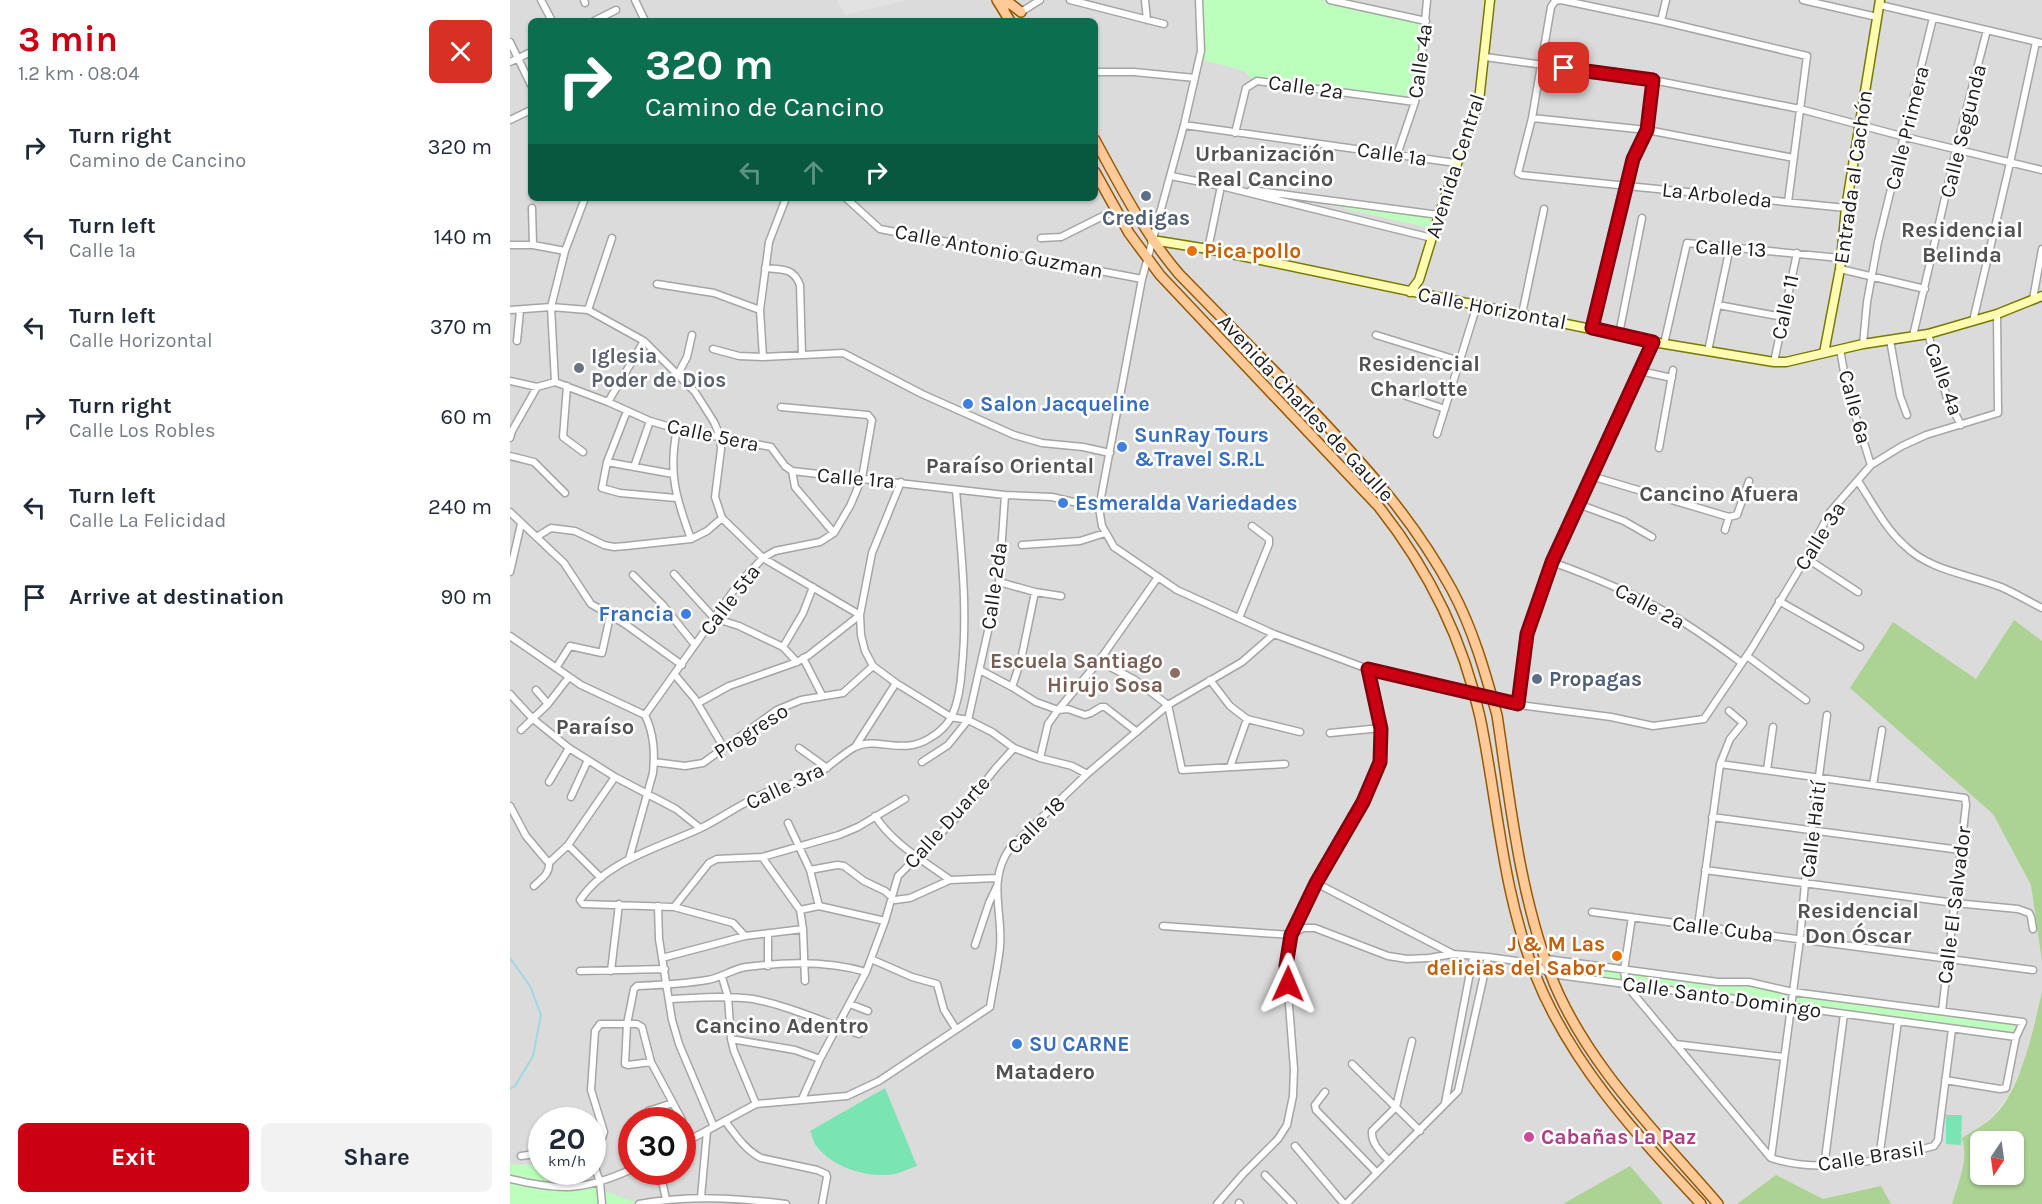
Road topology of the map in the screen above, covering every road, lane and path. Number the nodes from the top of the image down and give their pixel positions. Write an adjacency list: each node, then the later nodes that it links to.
1 (541, 0): 21 (street)
2 (635, 0): 23 (street)
3 (997, 0): 18 (main road)
4 (1013, 0): 19 (main road)
5 (1040, 0): 19 (street)
6 (1070, 0): 16 (street)
7 (1145, 0): 27 (street)
8 (1199, 0): 40 (street)
9 (1329, 0): 28 (street)
10 (1427, 0): 28 (street, Calle 4a)
11 (1490, 0): 35 (main road, Avenida Central)
12 (1666, 0): 29 (street)
13 (1803, 0): 20 (street)
14 (1556, 1): 29 (street); 38 (street)
15 (1880, 2): 20 (main road, Entrada al Cachón); 26 (street)
16 (1094, 3): 27 (street)
17 (616, 10): 22 (street)
18 (1004, 10): 19 (main road); 24 (main road)
19 (1021, 12): 25 (main road)
20 (1877, 17): 49 (main road, Entrada al Cachón)
21 (550, 18)
22 (600, 18)
23 (644, 18)
24 (1008, 18)
25 (1025, 18)
26 (1933, 18): 31 (street); 52 (street, Calle Primera)
27 (1147, 20): 30 (street)
28 (1426, 21): 43 (street, Calle 4a)
29 (1661, 21): 44 (street)
30 (1164, 24)
31 (1987, 30): 33 (street); 54 (street, Calle Segunda)
32 (510, 42): 36 (street)
33 (2039, 42): 58 (street)
34 (528, 53): 36 (street)
35 (1485, 57): 38 (street); 57 (main road, Avenida Central)
36 (518, 58): 37 (street); 41 (street)
37 (510, 62)
38 (1541, 65): 42 (street); 46 (street)
39 (1098, 72): 40 (street)
40 (1195, 78): 48 (street)
41 (528, 79)
42 (1653, 80): 44 (street); 50 (street)
43 (1415, 102): 51 (street, Calle 2a); 55 (street, Calle 4a)
44 (1800, 109): 49 (street); 56 (street)
45 (528, 111): 47 (street)
46 (1532, 118): 50 (street); 62 (street, La Arboleda)
47 (510, 120)
48 (1184, 125): 51 (street, Calle 1a); 60 (street)
49 (1858, 126): 52 (street); 69 (main road, Entrada al Cachón)
50 (1647, 130): 56 (street); 62 (street)
51 (1235, 133): 55 (street, Calle 1a)
52 (1905, 138): 54 (street); 89 (street, Calle Primera)
53 (1098, 145): 77 (main road, Avenida Charles de Gaulle)
54 (1956, 150): 58 (street); 92 (street, Calle Segunda)
55 (1397, 155): 57 (street, Calle 1a)
56 (1794, 158): 67 (street)
57 (1456, 163): 72 (main road, Avenida Central)
58 (2010, 163): 59 (street); 106 (street)
59 (2042, 170)
60 (1171, 176): 63 (street); 77 (street)
61 (1098, 178): 71 (main road, Avenida Charles de Gaulle)
62 (1626, 185): 67 (street, La Arboleda); 107 (street)
63 (1221, 186): 72 (street); 76 (street); 81 (street)
64 (584, 201): 83 (street)
65 (785, 201): 87 (street)
66 (849, 201): 90 (street, Calle Antonio Guzman)
67 (1788, 202): 69 (street, La Arboleda)
68 (532, 208): 79 (street)
69 (1846, 208): 85 (main road, Entrada al Cachón)
70 (1544, 209): 103 (street)
71 (1115, 210): 75 (street); 86 (main road, Avenida Charles de Gaulle)
72 (1439, 215): 76 (main road, Avenida Central)
73 (1642, 218): 108 (street)
74 (612, 238): 101 (street)
75 (1041, 238)
76 (1432, 238): 93 (main road, Avenida Central)
77 (1152, 240): 81 (main road, Calle Horizontal); 86 (street); 220 (main road, Avenida Charles de Gaulle)
78 (510, 245): 79 (street)
79 (533, 245): 83 (street)
80 (1730, 247): 84 (street, Calle 13); 97 (street); 117 (street, Calle 13)
81 (1208, 249): 93 (main road, Calle Horizontal)
82 (2042, 249): 95 (street)
83 (565, 251): 98 (street)
84 (1797, 253): 85 (street, Calle 13); 105 (street, Calle 11)
85 (1840, 258): 88 (main road, Entrada al Cachón)
86 (1147, 259): 90 (street); 219 (main road, Avenida Charles de Gaulle)
87 (765, 268): 102 (street); 123 (street)
88 (1840, 269): 89 (street); 122 (main road, Entrada al Cachón)
89 (1872, 276): 92 (street); 118 (street, Calle Primera)
90 (1142, 279): 149 (street)
91 (657, 284): 102 (street)
92 (1925, 289): 112 (street, Calle Segunda)
93 (1410, 292): 96 (main road, Calle Horizontal)
94 (2042, 296): 95 (main road, Calle Horizontal)
95 (2033, 299): 104 (main road, Calle Horizontal)
96 (1477, 305): 103 (main road, Calle Horizontal); 125 (street)
97 (1718, 305): 105 (street); 121 (street)
98 (551, 307): 100 (street); 101 (street); 132 (street)
99 (510, 310): 100 (street)
100 (520, 310): 114 (street)
101 (588, 310): 115 (street)
102 (760, 310): 124 (street)
103 (1522, 314): 107 (main road, Calle Horizontal)
104 (1997, 314): 106 (main road, Calle Horizontal); 142 (street, Calle 3a)
105 (1783, 317): 126 (street, Calle 11)
106 (1973, 321): 109 (main road, Calle Horizontal)
107 (1592, 328): 108 (main road, Calle Horizontal)
108 (1620, 334): 116 (main road, Calle Horizontal)
109 (1928, 334): 112 (main road, Calle Horizontal); 142 (street, Calle 4a)
110 (692, 335): 129 (street)
111 (1376, 335): 125 (street)
112 (1913, 336): 113 (main road, Calle Horizontal)
113 (1890, 340): 118 (main road, Calle Horizontal); 140 (street)
114 (517, 341)
115 (644, 341): 129 (street); 136 (street)
116 (1653, 342): 117 (main road, Calle Horizontal); 128 (street)
117 (1665, 344): 121 (main road, Calle Horizontal)
118 (1863, 344): 120 (main road, Calle Horizontal)
119 (713, 349): 124 (street)
120 (1840, 349): 122 (main road, Calle Horizontal); 152 (street, Calle 6a)
121 (1708, 351): 126 (main road, Calle Horizontal)
122 (1824, 353): 126 (main road, Calle Horizontal)
123 (802, 355): 124 (street); 149 (street)
124 (763, 357)
125 (1460, 361): 138 (street)
126 (1774, 362)
127 (1673, 370): 130 (street)
128 (1640, 371): 130 (street); 156 (street)
129 (678, 374): 146 (street)
130 (1672, 378): 147 (street)
131 (510, 381): 134 (street)
132 (555, 382): 133 (street, Calle 5era); 134 (street)
133 (567, 386): 136 (street, Calle 5era); 148 (street)
134 (537, 387): 144 (street)
135 (1406, 396): 138 (street)
136 (608, 402): 139 (street, Calle 5era)
137 (781, 407): 157 (street)
138 (1445, 409): 145 (street)
139 (627, 411): 141 (street, Calle 5era); 151 (street)
140 (1908, 415)
141 (650, 421): 143 (street, Calle 5era); 153 (street)
142 (1961, 425): 152 (street, Calle 3a)
143 (677, 429): 146 (street, Calle 5era); 155 (street)
144 (511, 433)
145 (1437, 434)
146 (720, 436): 154 (street, Calle 5era); 169 (street)
147 (1659, 448)
148 (583, 452)
149 (1110, 453): 166 (street)
150 (510, 456): 162 (street)
151 (608, 462): 153 (street); 164 (street)
152 (1870, 465): 159 (street, Calle 3a)
153 (634, 467): 155 (street)
154 (792, 471): 157 (street, Calle 1ra); 173 (street, Calle 5era)
155 (673, 474): 164 (street)
156 (1591, 476): 165 (street); 168 (street)
157 (862, 478): 160 (street, Calle 1ra); 173 (street)
158 (1749, 481): 168 (street)
159 (1858, 481): 180 (street, Calle 3a); 192 (street)
160 (901, 482): 161 (street, Calle 1ra); 193 (street)
161 (956, 490): 163 (street, Calle 1ra); 230 (street)
162 (565, 493)
163 (1005, 495): 166 (street, Calle 1ra); 186 (street, Calle 2da)
164 (676, 498): 177 (street)
165 (1578, 504): 176 (street); 181 (street)
166 (1099, 508): 174 (street)
167 (510, 512): 170 (street)
168 (1729, 517): 172 (street)
169 (722, 518): 177 (street); 179 (street)
170 (521, 524): 175 (street); 182 (street)
171 (1252, 526): 196 (street)
172 (1725, 530)
173 (834, 533): 179 (street, Calle 5ta)
174 (1105, 533): 178 (street); 185 (street)
175 (538, 536): 177 (street); 194 (street)
176 (1652, 537)
177 (691, 539)
178 (1022, 545)
179 (763, 558): 187 (street); 195 (street, Calle 5ta)
180 (1806, 558): 189 (street); 191 (street, Calle 3a)
181 (1552, 562): 205 (street, Calle 2a); 224 (street)
182 (510, 572)
183 (633, 574): 199 (street)
184 (674, 574): 195 (street)
185 (1158, 577): 196 (street); 204 (street)
186 (999, 582): 188 (street); 210 (street, Calle 2da)
187 (813, 588): 193 (street); 200 (street)
188 (1035, 592): 190 (street); 215 (street)
189 (1858, 592)
190 (1061, 596)
191 (1779, 601): 201 (street); 202 (street, Calle 3a)
192 (2042, 608)
193 (860, 615): 203 (street); 207 (street)
194 (610, 616): 206 (street); 208 (street)
195 (714, 618): 199 (street, Calle 5ta); 200 (street)
196 (1239, 618): 197 (street)
197 (1274, 634): 209 (street); 213 (street, Calle 18)
198 (510, 636): 208 (street)
199 (695, 645): 206 (street, Calle 5ta)
200 (783, 647): 203 (street)
201 (1860, 647)
202 (1747, 656): 205 (street, Calle 3a); 221 (street)
203 (800, 660): 218 (street); 222 (street)
204 (1099, 661): 225 (street); 226 (street)
205 (1742, 663): 224 (street, Calle 3a)
206 (682, 665): 211 (street, Calle 5ta)
207 (873, 666): 214 (street); 218 (street, Progreso)
208 (556, 668): 212 (street)
209 (1368, 669): 219 (street); 235 (street)
210 (980, 670): 215 (street); 233 (street, Calle 2da)
211 (675, 675): 222 (street); 228 (street, Calle 5ta)
212 (569, 677): 223 (street); 228 (street)
213 (1210, 680): 225 (street, Calle 18); 232 (street)
214 (896, 683): 230 (street); 241 (street)
215 (1012, 687): 226 (street)
216 (536, 690): 223 (street)
217 (510, 694): 231 (street)
218 (822, 695): 243 (street, Progreso)
219 (1475, 695): 220 (street); 312 (main road, Avenida Charles de Gaulle)
220 (1492, 698): 224 (street); 311 (main road, Avenida Charles de Gaulle)
221 (1806, 700)
222 (698, 703): 243 (street)
223 (548, 704): 231 (street)
224 (1518, 704)
225 (1168, 705): 238 (street, Calle 18); 252 (street)
226 (1058, 710): 238 (street); 246 (street)
227 (1729, 711): 251 (street)
228 (645, 715): 248 (street)
229 (1827, 715): 257 (street, Calle Haití)
230 (951, 717): 233 (street); 241 (street)
231 (532, 718): 236 (street); 242 (street)
232 (1247, 719): 239 (street); 252 (street)
233 (968, 720): 245 (street); 249 (street, Calle 2da)
234 (1773, 727): 254 (street)
235 (1381, 729): 240 (street); 281 (street)
236 (521, 730)
237 (1882, 730): 259 (street)
238 (1137, 732): 255 (street, Calle 18)
239 (1300, 732)
240 (1330, 733)
241 (855, 747): 253 (street, Calle 3ra)
242 (568, 748): 247 (street); 258 (street)
243 (723, 748): 248 (street, Progreso)
244 (799, 748): 253 (street)
245 (1014, 748): 246 (street); 273 (street, Calle Duarte)
246 (1040, 758): 255 (street)
247 (588, 760): 256 (street); 261 (street)
248 (654, 762): 260 (street)
249 (922, 762)
250 (1285, 764): 252 (street)
251 (1720, 764): 254 (street); 265 (street)
252 (1230, 767)
253 (827, 768): 267 (street, Calle 3ra)
254 (1767, 770): 257 (street)
255 (1087, 774): 280 (street, Calle 18)
256 (615, 777): 260 (street); 269 (street)
257 (1819, 777): 259 (street); 268 (street, Calle Haití)
258 (549, 782)
259 (1873, 785): 271 (street, Calle El Salvador)
260 (646, 794): 267 (street); 274 (street)
261 (571, 797)
262 (905, 799): 264 (street)
263 (510, 806): 275 (street)
264 (875, 816): 270 (street); 273 (street)
265 (1712, 817): 268 (street); 277 (street)
266 (788, 822): 270 (street)
267 (700, 828): 274 (street, Calle 3ra)
268 (1812, 830): 271 (street); 282 (street, Calle Haití)
269 (568, 845): 275 (street); 278 (street)
270 (798, 848): 272 (street); 276 (street)
271 (1960, 850): 285 (street, Calle El Salvador)
272 (762, 857): 289 (street); 290 (street)
273 (915, 857): 279 (street); 284 (street, Calle Duarte)
274 (629, 859): 278 (street, Calle 3ra)
275 (549, 862): 283 (street)
276 (810, 870): 284 (street); 288 (street)
277 (1706, 870): 282 (street); 295 (street)
278 (601, 878): 286 (street, Calle 3ra)
279 (950, 880): 280 (street); 284 (street)
280 (997, 882): 303 (street); 337 (street, Calle 18)
281 (1316, 883): 299 (street); 302 (street)
282 (1805, 883): 285 (street); 301 (street, Calle Haití)
283 (534, 886)
284 (891, 896): 293 (street, Calle Duarte)
285 (1955, 903): 297 (street); 309 (street, Calle El Salvador)
286 (619, 904): 287 (street); 319 (street)
287 (658, 906): 289 (street); 307 (street)
288 (819, 906): 290 (street); 293 (street)
289 (674, 908): 300 (street)
290 (800, 910): 296 (street)
291 (1592, 912): 292 (street, Calle Cuba)
292 (1632, 917): 295 (street, Calle Cuba); 316 (street)
293 (885, 921): 310 (street, Calle Duarte)
294 (1163, 926): 299 (street)
295 (1698, 926): 301 (street, Calle Cuba)
296 (804, 929): 298 (street); 313 (street)
297 (2033, 929)
298 (768, 933): 300 (street); 314 (street)
299 (1291, 935): 308 (street); 384 (street)
300 (745, 936): 307 (street)
301 (1800, 939): 309 (street, Calle Cuba); 326 (street, Calle Haití)
302 (1432, 943): 304 (street); 308 (street)
303 (975, 945)
304 (1453, 954): 305 (street); 308 (street)
305 (1473, 957): 306 (street); 353 (street)
306 (1488, 957): 312 (street); 353 (street)
307 (662, 958): 315 (street)
308 (1429, 958)
309 (1948, 958): 317 (street, Calle Cuba); 332 (street, Calle El Salvador)
310 (871, 959): 320 (street, Calle Duarte); 337 (street)
311 (1546, 959): 312 (street, Calle Santo Domingo); 316 (street, Calle Santo Domingo); 321 (main road, Avenida Charles de Gaulle)
312 (1531, 963): 321 (street, Calle Santo Domingo); 387 (main road, Avenida Charles de Gaulle)
313 (804, 964): 314 (street); 320 (street); 323 (street)
314 (768, 966): 322 (street)
315 (664, 969): 319 (street); 324 (street)
316 (1624, 970): 325 (street); 326 (street, Calle Santo Domingo)
317 (2033, 970)
318 (580, 971): 319 (street)
319 (611, 971)
320 (866, 972): 329 (street, Calle Duarte)
321 (1551, 974): 325 (street, Calle Santo Domingo); 388 (main road, Avenida Charles de Gaulle)
322 (722, 976): 324 (street); 327 (street)
323 (805, 981)
324 (667, 984): 328 (street); 335 (street)
325 (1626, 985): 330 (street, Calle Santo Domingo); 343 (street)
326 (1793, 992): 330 (street, Calle Haití); 332 (street, Calle Santo Domingo)
327 (728, 997): 328 (street); 336 (street); 341 (street)
328 (669, 999): 359 (street)
329 (850, 1004): 331 (street); 336 (street, Calle Duarte)
330 (1791, 1007): 333 (street, Calle Santo Domingo); 344 (street, Calle Haití)
331 (868, 1011)
332 (1942, 1011): 340 (street, Calle Santo Domingo)
333 (1844, 1014): 334 (street, Calle Santo Domingo); 368 (street)
334 (1898, 1021): 338 (street, Calle Santo Domingo); 366 (street)
335 (627, 1024): 346 (street); 346 (street); 354 (street)
336 (837, 1027): 339 (street); 345 (street, Calle Duarte)
337 (956, 1029): 350 (street, Calle 18)
338 (1952, 1029): 340 (street, Calle Santo Domingo); 348 (street, Calle Brasil)
339 (859, 1034)
340 (2016, 1037): 348 (street)
341 (731, 1039): 345 (street); 352 (street)
342 (1412, 1041): 357 (street)
343 (1675, 1044): 344 (street); 365 (street)
344 (1784, 1057): 365 (street, Calle Haití)
345 (820, 1059): 350 (street, Calle Duarte)
346 (651, 1062): 351 (street)
347 (1352, 1064): 357 (street)
348 (1946, 1080): 366 (street, Calle Brasil)
349 (1325, 1092): 369 (street)
350 (802, 1099): 352 (street, Calle 18)
351 (673, 1103): 355 (street); 356 (street)
352 (756, 1104): 358 (street)
353 (1445, 1105): 360 (street)
354 (596, 1107)
355 (660, 1107)
356 (675, 1107)
357 (1396, 1107): 360 (street); 367 (street)
358 (725, 1120): 359 (street); 383 (street)
359 (710, 1129): 361 (street); 377 (street)
360 (1420, 1131): 367 (street)
361 (696, 1136)
362 (1295, 1146): 386 (street)
363 (528, 1155): 364 (street)
364 (521, 1156)
365 (1771, 1158): 368 (street, Calle Brasil)
366 (1879, 1158): 368 (street, Calle Brasil)
367 (1389, 1161): 369 (street)
368 (1824, 1167)
369 (1377, 1173): 386 (street)
370 (1265, 1176): 385 (street)
371 (510, 1179): 372 (street)
372 (528, 1182)
373 (546, 1185): 374 (street)
374 (582, 1185)
375 (600, 1185): 380 (street)
376 (663, 1185): 378 (street)
377 (701, 1197): 378 (street); 379 (street)
378 (666, 1199): 381 (street)
379 (740, 1202): 382 (street)
380 (602, 1204)
381 (639, 1204)
382 (786, 1204)
383 (822, 1204)
384 (1217, 1204)
385 (1293, 1204)
386 (1345, 1204)
387 (1701, 1204)
388 (1718, 1204)

